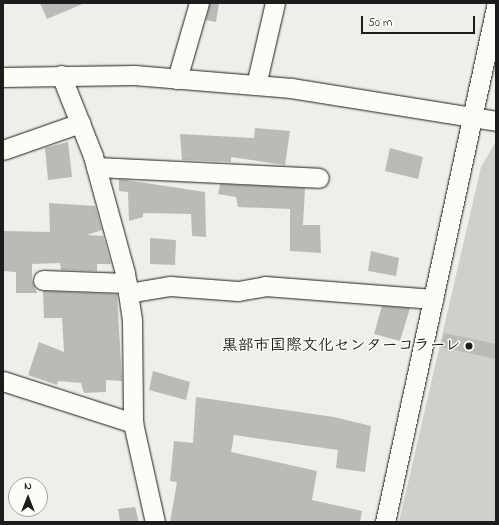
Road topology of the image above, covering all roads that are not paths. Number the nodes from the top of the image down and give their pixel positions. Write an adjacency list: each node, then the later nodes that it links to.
1 (199, 3): 6 (street)
2 (275, 3): 7 (street)
3 (496, 7): 8 (street)
4 (61, 76): 5 (street); 6 (street); 10 (street)
5 (3, 77)
6 (176, 78): 7 (street)
7 (256, 85): 8 (street)
8 (473, 116): 9 (street); 16 (street)
9 (496, 121)
10 (80, 122): 11 (street); 12 (street)
11 (3, 150)
12 (96, 167): 13 (street); 15 (street)
13 (319, 178)
14 (43, 280): 15 (street)
15 (128, 288): 16 (street); 18 (street)
16 (433, 299): 20 (street)
17 (3, 381): 18 (street)
18 (133, 424): 19 (street)
19 (155, 522)
20 (385, 522)

